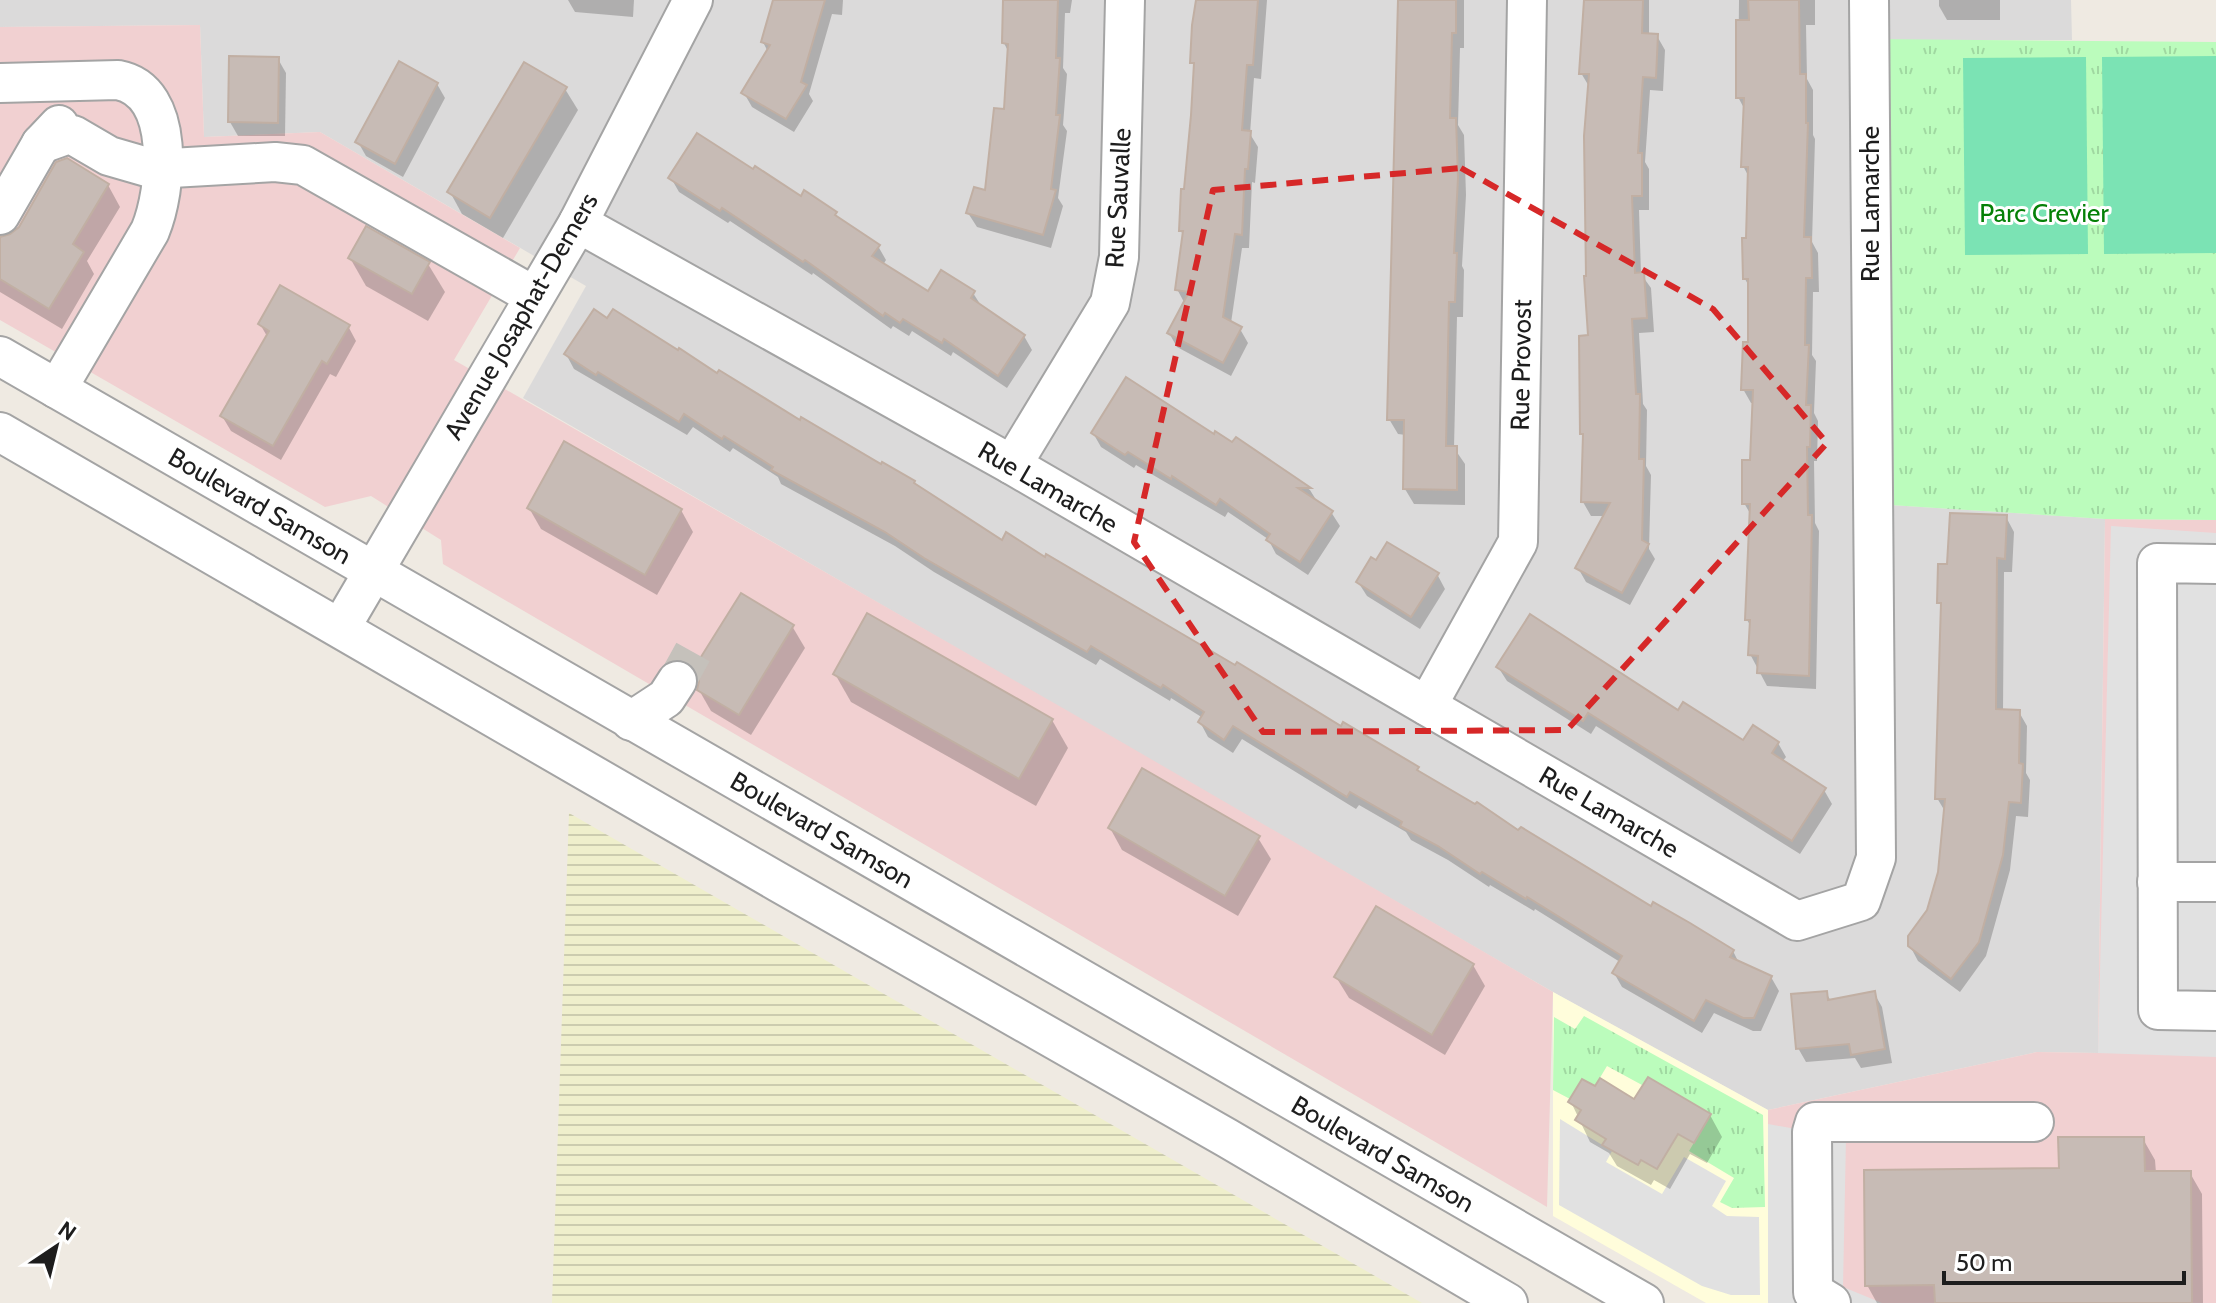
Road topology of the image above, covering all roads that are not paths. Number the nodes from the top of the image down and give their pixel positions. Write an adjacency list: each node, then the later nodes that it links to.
1 (693, 0): 8 (street, Avenue Josaphat-Demers)
2 (1125, 0): 13 (street, Rue Sauvalle)
3 (1527, 0): 18 (street, Rue Provost)
4 (1869, 0): 18 (street, Rue Lamarche)
5 (0, 83): 6 (street)
6 (152, 166): 7 (street); 9 (street); 11 (street)
7 (0, 215)
8 (578, 223): 9 (street, Avenue Josaphat-Demers); 13 (street, Rue Lamarche)
9 (534, 296): 15 (street, Avenue Josaphat-Demers)
10 (0, 356): 11 (street, Boulevard Samson)
11 (57, 389): 15 (street, Boulevard Samson)
12 (0, 432): 16 (street)
13 (1012, 465): 18 (street, Rue Lamarche)
14 (2216, 564): 20 (street)
15 (373, 572): 16 (street, Avenue Josaphat-Demers); 19 (street, Boulevard Samson)
16 (341, 627): 24 (street)
17 (677, 681): 19 (street)
18 (1427, 706)
19 (631, 721): 25 (street, Boulevard Samson)
20 (2157, 882): 21 (street); 22 (street)
21 (2216, 882)
22 (2216, 1011)
23 (2034, 1122): 26 (street)
24 (1508, 1303)
25 (1644, 1303)
26 (1829, 1303)

